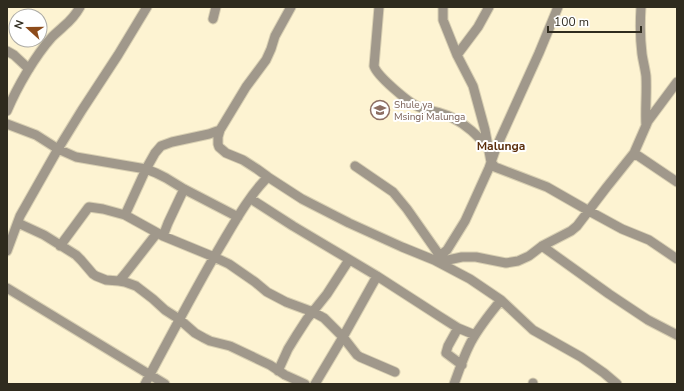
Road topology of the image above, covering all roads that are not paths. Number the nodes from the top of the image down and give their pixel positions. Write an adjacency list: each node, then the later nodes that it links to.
1 (80, 7): 13 (street)
2 (147, 7): 19 (street)
3 (216, 7): 10 (street)
4 (291, 7): 18 (street)
5 (379, 7): 20 (street)
6 (442, 7): 12 (street)
7 (489, 7): 12 (street)
8 (558, 7): 22 (street)
9 (641, 7): 17 (street)
10 (213, 19)
11 (7, 51): 13 (street)
12 (457, 56): 20 (street)
13 (29, 69): 15 (street)
14 (675, 88): 17 (street)
15 (7, 111)
16 (7, 124): 19 (street)
17 (646, 126): 21 (street)
18 (220, 130): 24 (street); 25 (street)
19 (58, 149): 24 (street); 32 (street)
20 (489, 149): 22 (street)
21 (634, 153): 26 (street); 29 (street)
22 (491, 162): 29 (street); 38 (street)
23 (355, 166): 38 (street)
24 (146, 169): 27 (street); 30 (street)
25 (268, 177): 28 (street); 38 (street)
26 (677, 182)
27 (184, 189): 31 (street); 33 (street)
28 (251, 199): 31 (street); 40 (street)
29 (589, 212): 35 (street); 39 (street)
30 (124, 215): 33 (street); 34 (street)
31 (238, 217): 37 (street)
32 (18, 223): 34 (street); 36 (street)
33 (160, 235): 37 (street); 42 (street)
34 (60, 246): 42 (street)
35 (542, 246): 38 (street); 48 (street)
36 (7, 251)
37 (214, 257): 45 (street); 46 (street)
38 (437, 258): 44 (street)
39 (677, 259)
40 (349, 260): 41 (street); 45 (street)
41 (377, 276): 47 (street); 50 (street)
42 (119, 280): 46 (street)
43 (7, 288): 54 (street)
44 (501, 300): 49 (street); 55 (street)
45 (313, 312): 50 (street); 52 (street)
46 (179, 319): 52 (street); 54 (street)
47 (458, 328): 49 (street); 51 (street)
48 (677, 335)
49 (475, 336): 51 (street)
50 (343, 337): 53 (street); 59 (street)
51 (462, 365): 60 (street)
52 (278, 371): 58 (street)
53 (395, 372)
54 (150, 375): 56 (street); 57 (street)
55 (612, 382)
56 (145, 384)
57 (165, 384)
58 (305, 384)
59 (315, 384)
60 (454, 384)

